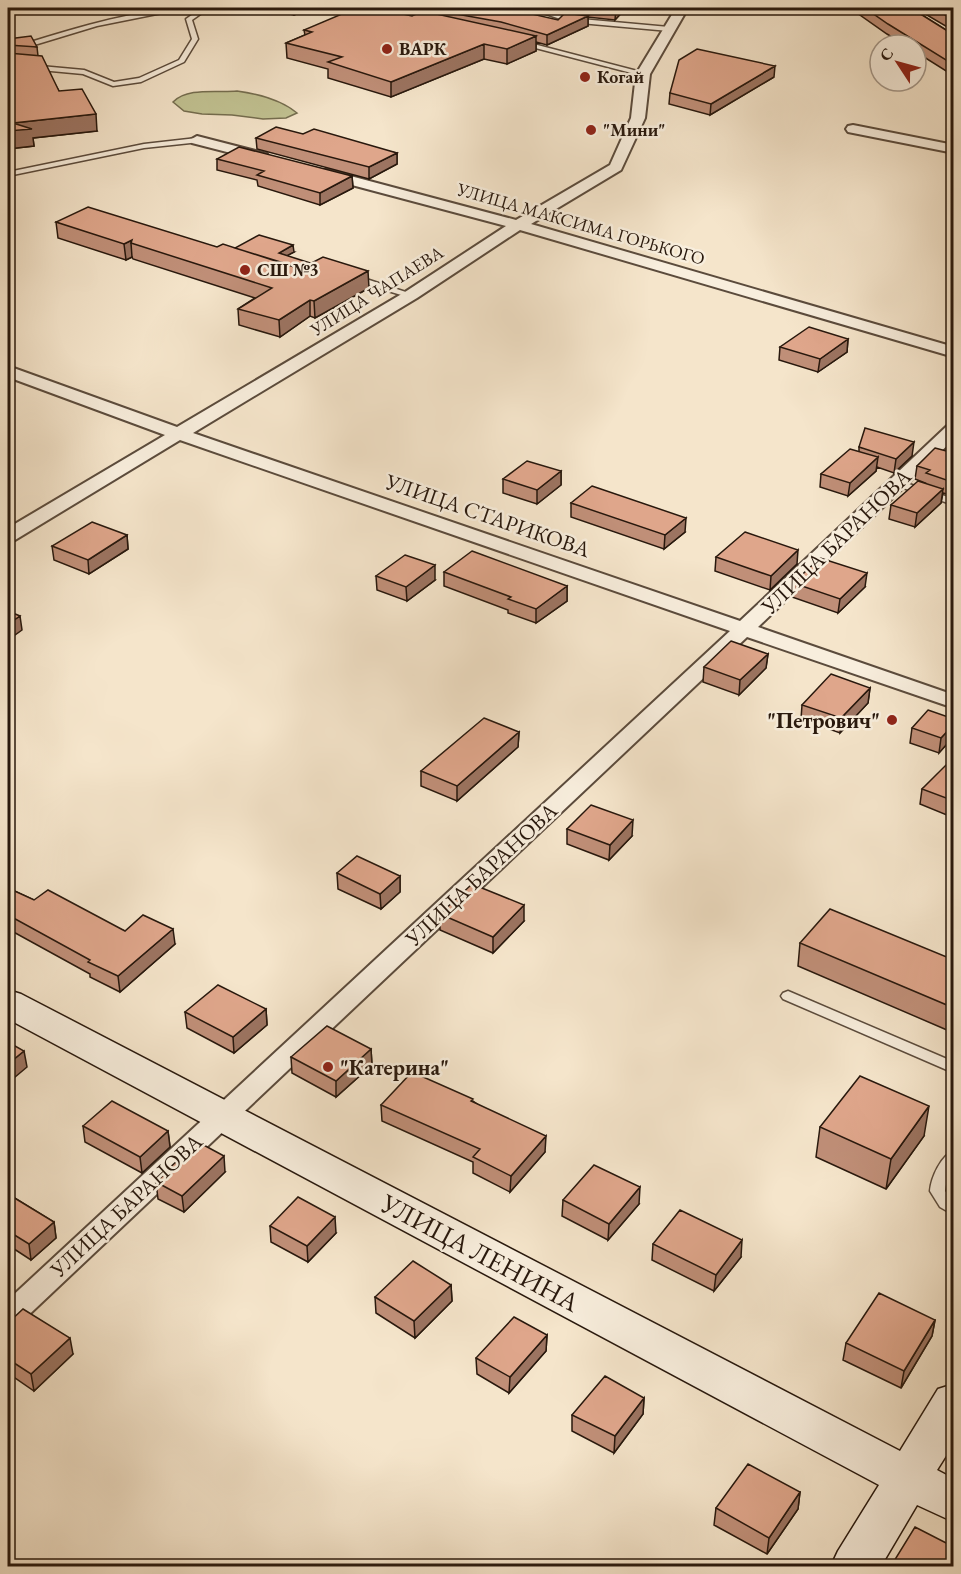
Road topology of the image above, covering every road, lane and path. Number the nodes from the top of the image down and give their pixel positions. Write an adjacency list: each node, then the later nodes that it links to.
1 (184, 8): 9 (lane)
2 (206, 8): 10 (lane)
3 (348, 8): 6 (lane)
4 (682, 8): 7 (street, УЛИЦА ЧАПАЕВА)
5 (542, 12): 7 (lane)
6 (383, 14)
7 (669, 29): 11 (street, УЛИЦА ЧАПАЕВА)
8 (511, 40): 11 (lane)
9 (8, 51)
10 (8, 65)
11 (643, 74): 18 (street, УЛИЦА ЧАПАЕВА)
12 (853, 129): 14 (street)
13 (197, 140): 15 (street); 17 (lane)
14 (954, 149)
15 (277, 161)
16 (312, 170): 18 (street, УЛИЦА МАКСИМА ГОРЬКОГО)
17 (8, 174)
18 (518, 225): 20 (street, УЛИЦА ЧАПАЕВА); 21 (street, УЛИЦА МАКСИМА ГОРЬКОГО)
19 (345, 275): 20 (lane)
20 (411, 295): 24 (street, УЛИЦА ЧАПАЕВА)
21 (954, 351)
22 (8, 371): 24 (street, УЛИЦА СТАРИКОВА)
23 (954, 429): 25 (street, УЛИЦА БАРАНОВА)
24 (179, 434): 27 (street, УЛИЦА ЧАПАЕВА); 28 (street, УЛИЦА СТАРИКОВА)
25 (897, 483): 26 (lane); 28 (street, УЛИЦА БАРАНОВА)
26 (954, 502)
27 (8, 536)
28 (743, 630): 29 (street, УЛИЦА СТАРИКОВА); 33 (street, УЛИЦА БАРАНОВА)
29 (954, 702)
30 (788, 996): 32 (lane)
31 (8, 1003): 33 (street, УЛИЦА ЛЕНИНА)
32 (954, 1068)
33 (221, 1116): 36 (street, УЛИЦА БАРАНОВА); 38 (street, УЛИЦА ЛЕНИНА)
34 (954, 1156): 35 (lane)
35 (954, 1210)
36 (8, 1317)
37 (954, 1402): 38 (street)
38 (908, 1478): 39 (street, УЛИЦА ЛЕНИНА); 40 (street)
39 (954, 1502)
40 (855, 1566)

